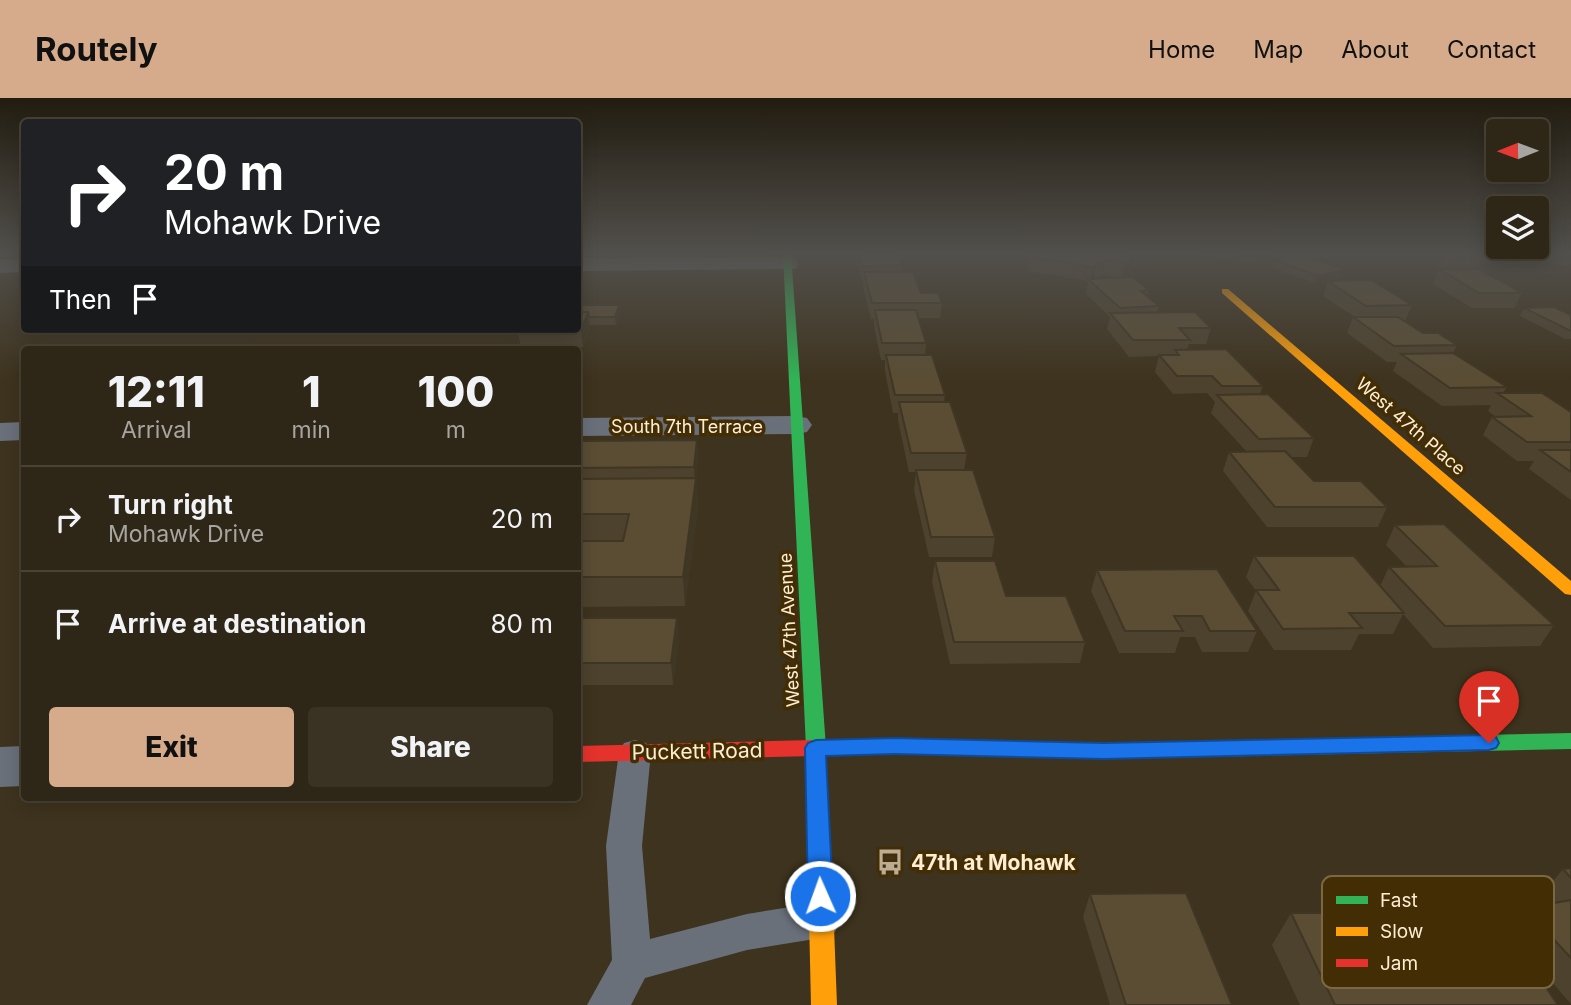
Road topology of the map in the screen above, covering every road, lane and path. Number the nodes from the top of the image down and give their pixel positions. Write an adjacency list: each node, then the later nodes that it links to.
1 (789, 295): 3 (street, West 47th Avenue)
2 (1230, 295): 7 (street, West 47th Place)
3 (796, 425): 4 (street, South 7th Terrace); 9 (street, West 47th Avenue)
4 (581, 427)
5 (21, 431): 6 (street)
6 (0, 432)
7 (1571, 590)
8 (1571, 741): 9 (street, Puckett Road)
9 (816, 748): 10 (street, Puckett Road); 14 (street, West 47th Avenue)
10 (635, 752): 11 (street, Puckett Road); 15 (lane)
11 (581, 754)
12 (0, 766): 13 (street)
13 (21, 766)
14 (821, 920): 15 (lane); 17 (street, West 47th Avenue)
15 (632, 963): 16 (lane)
16 (608, 1005)
17 (824, 1005)

